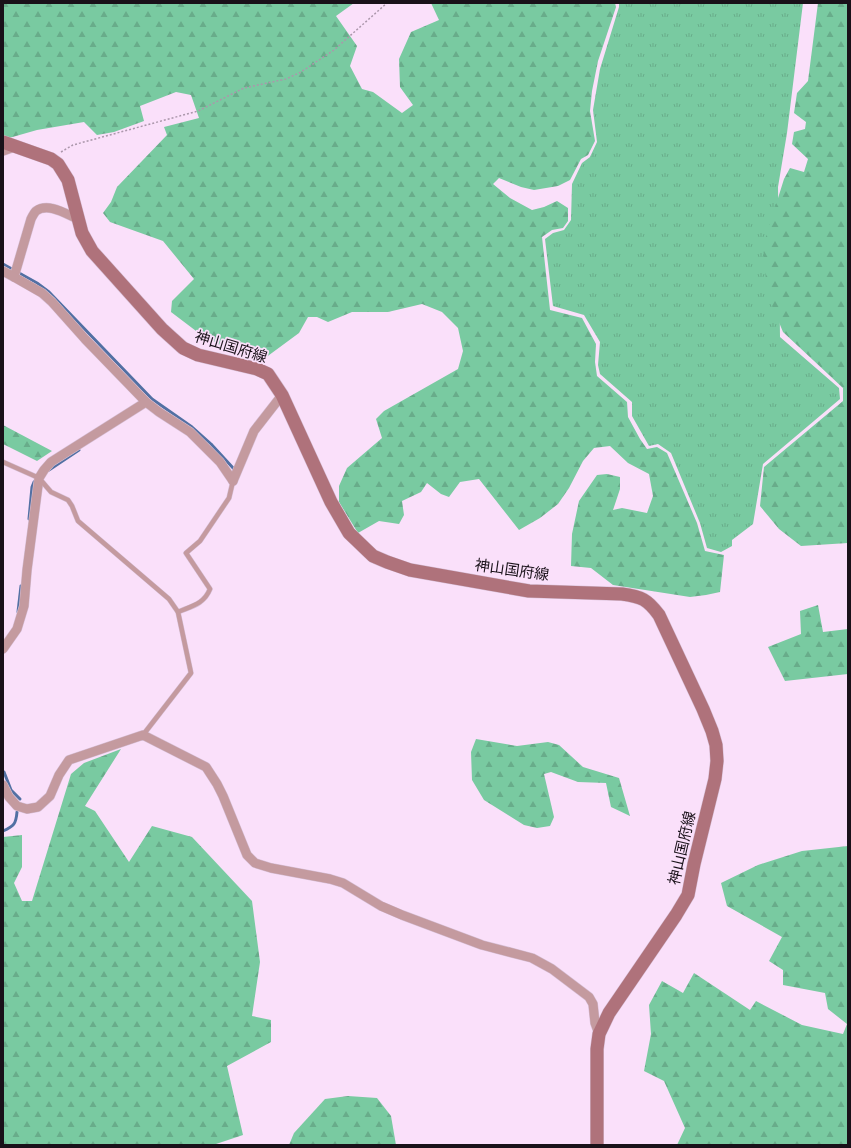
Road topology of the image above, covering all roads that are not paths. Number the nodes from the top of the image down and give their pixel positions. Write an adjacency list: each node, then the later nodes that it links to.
1 (3, 142): 2 (main road, 神山国府線)
2 (17, 146): 3 (street); 4 (main road, 神山国府線)
3 (3, 151)
4 (78, 219): 6 (street); 7 (main road, 神山国府線)
5 (3, 271): 6 (street)
6 (16, 273): 8 (street)
7 (282, 395): 11 (street); 16 (main road, 神山国府線)
8 (146, 402): 10 (street); 11 (street)
9 (3, 462): 10 (lane)
10 (39, 478): 12 (lane); 13 (street)
11 (233, 481): 12 (lane)
12 (178, 612): 14 (lane)
13 (3, 650)
14 (143, 735): 15 (street); 16 (street)
15 (3, 785)
16 (599, 1034): 17 (main road, 神山国府線)
17 (597, 1145)

